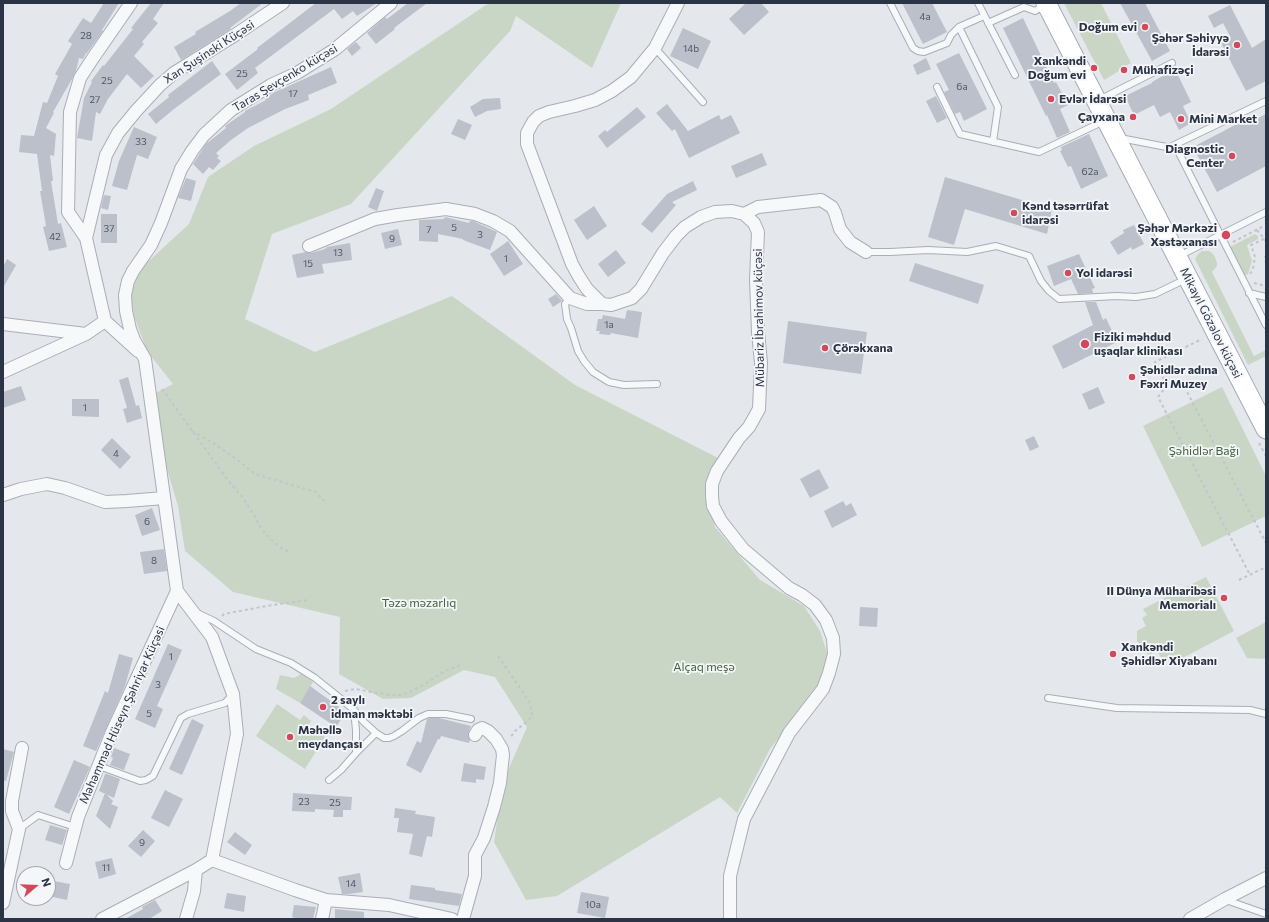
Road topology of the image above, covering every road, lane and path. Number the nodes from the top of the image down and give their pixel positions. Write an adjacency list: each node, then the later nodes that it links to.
1 (131, 3): 28 (street, Xan Şuşinski Küçəsi)
2 (283, 3): 28 (street, Xan Şuşinski Küçəsi)
3 (391, 3): 47 (street, Taras Şevçenko küçəsi)
4 (678, 3): 11 (street)
5 (890, 3): 10 (lane)
6 (978, 3): 8 (lane)
7 (1046, 4): 9 (lane); 15 (main road, Mikayıl Gözəlov küçəsi)
8 (984, 16): 9 (lane); 10 (lane)
9 (988, 23): 13 (lane)
10 (959, 27): 20 (lane)
11 (655, 48): 17 (lane); 41 (street)
12 (1172, 63): 15 (lane)
13 (1015, 75)
14 (937, 87): 20 (lane)
15 (1097, 100): 18 (main road, Mikayıl Gözəlov küçəsi)
16 (1266, 101): 21 (lane)
17 (703, 102)
18 (1107, 120): 19 (main road, Mikayıl Gözəlov küçəsi); 20 (lane)
19 (1116, 138): 21 (lane); 34 (main road, Mikayıl Gözəlov küçəsi)
20 (993, 142)
21 (1170, 147): 27 (lane)
22 (1266, 212): 24 (lane)
23 (744, 214): 32 (street); 41 (street); 96 (street, Mübariz İbrahimov küçəsi)
24 (1244, 224): 26 (path); 27 (lane)
25 (1266, 225): 26 (path)
26 (1257, 230): 29 (path); 31 (path)
27 (1220, 235): 31 (lane); 34 (lane)
28 (86, 238): 42 (street, Xan Şuşinski Küçəsi)
29 (1266, 239): 37 (path)
30 (309, 246): 40 (street)
31 (1226, 246): 37 (lane)
32 (866, 252): 36 (lane)
33 (1266, 255): 35 (path)
34 (1177, 257): 36 (main road, Mikayıl Gözəlov küçəsi)
35 (1266, 263)
36 (1188, 278): 45 (main road, Mikayıl Gözəlov küçəsi)
37 (1243, 281): 38 (lane)
38 (1249, 293): 39 (lane); 44 (lane)
39 (1266, 297)
40 (570, 298): 41 (street); 49 (lane)
41 (602, 304)
42 (105, 321): 46 (street); 47 (street)
43 (3, 324): 46 (street)
44 (1266, 325)
45 (1216, 332): 51 (path); 52 (main road, Mikayıl Gözəlov küçəsi)
46 (86, 334): 48 (street)
47 (145, 359): 55 (street)
48 (3, 372)
49 (657, 384)
50 (159, 385): 53 (path)
51 (1167, 385): 57 (path); 60 (path)
52 (1266, 429)
53 (191, 430): 56 (path); 58 (path)
54 (3, 495): 55 (street)
55 (164, 498): 62 (street)
56 (324, 501)
57 (1266, 543)
58 (291, 552)
59 (1266, 567): 60 (path)
60 (1250, 575): 61 (path)
61 (1239, 580)
62 (177, 591): 64 (street); 79 (street, Məhəmməd Hüseyn Şəhriyar Küçəsi)
63 (309, 600): 65 (path)
64 (192, 611): 65 (lane); 69 (street)
65 (214, 621): 68 (lane)
66 (498, 656): 77 (path)
67 (463, 664): 68 (path)
68 (334, 693): 71 (lane)
69 (233, 694): 79 (lane); 83 (street)
70 (1048, 698): 72 (lane)
71 (354, 710): 74 (lane); 78 (lane)
72 (1266, 714)
73 (471, 719): 74 (lane)
74 (376, 733): 78 (lane)
75 (475, 735): 77 (street)
76 (22, 748): 82 (street)
77 (502, 749): 95 (street)
78 (356, 753): 80 (lane)
79 (99, 766): 81 (street, Məhəmməd Hüseyn Şəhriyar Küçəsi)
80 (329, 780)
81 (75, 827): 82 (lane); 84 (street, Məhəmməd Hüseyn Şəhriyar Küçəsi)
82 (19, 829): 89 (street)
83 (212, 860): 85 (street); 88 (street)
84 (66, 863)
85 (196, 870): 91 (street); 92 (street)
86 (1266, 878): 87 (street)
87 (1225, 899): 90 (lane); 97 (street)
88 (326, 900): 93 (street); 94 (street)
89 (3, 903)
90 (1266, 914)
91 (102, 919)
92 (186, 919)
93 (322, 919)
94 (452, 919)
95 (463, 919)
96 (730, 919)
97 (1190, 919)

